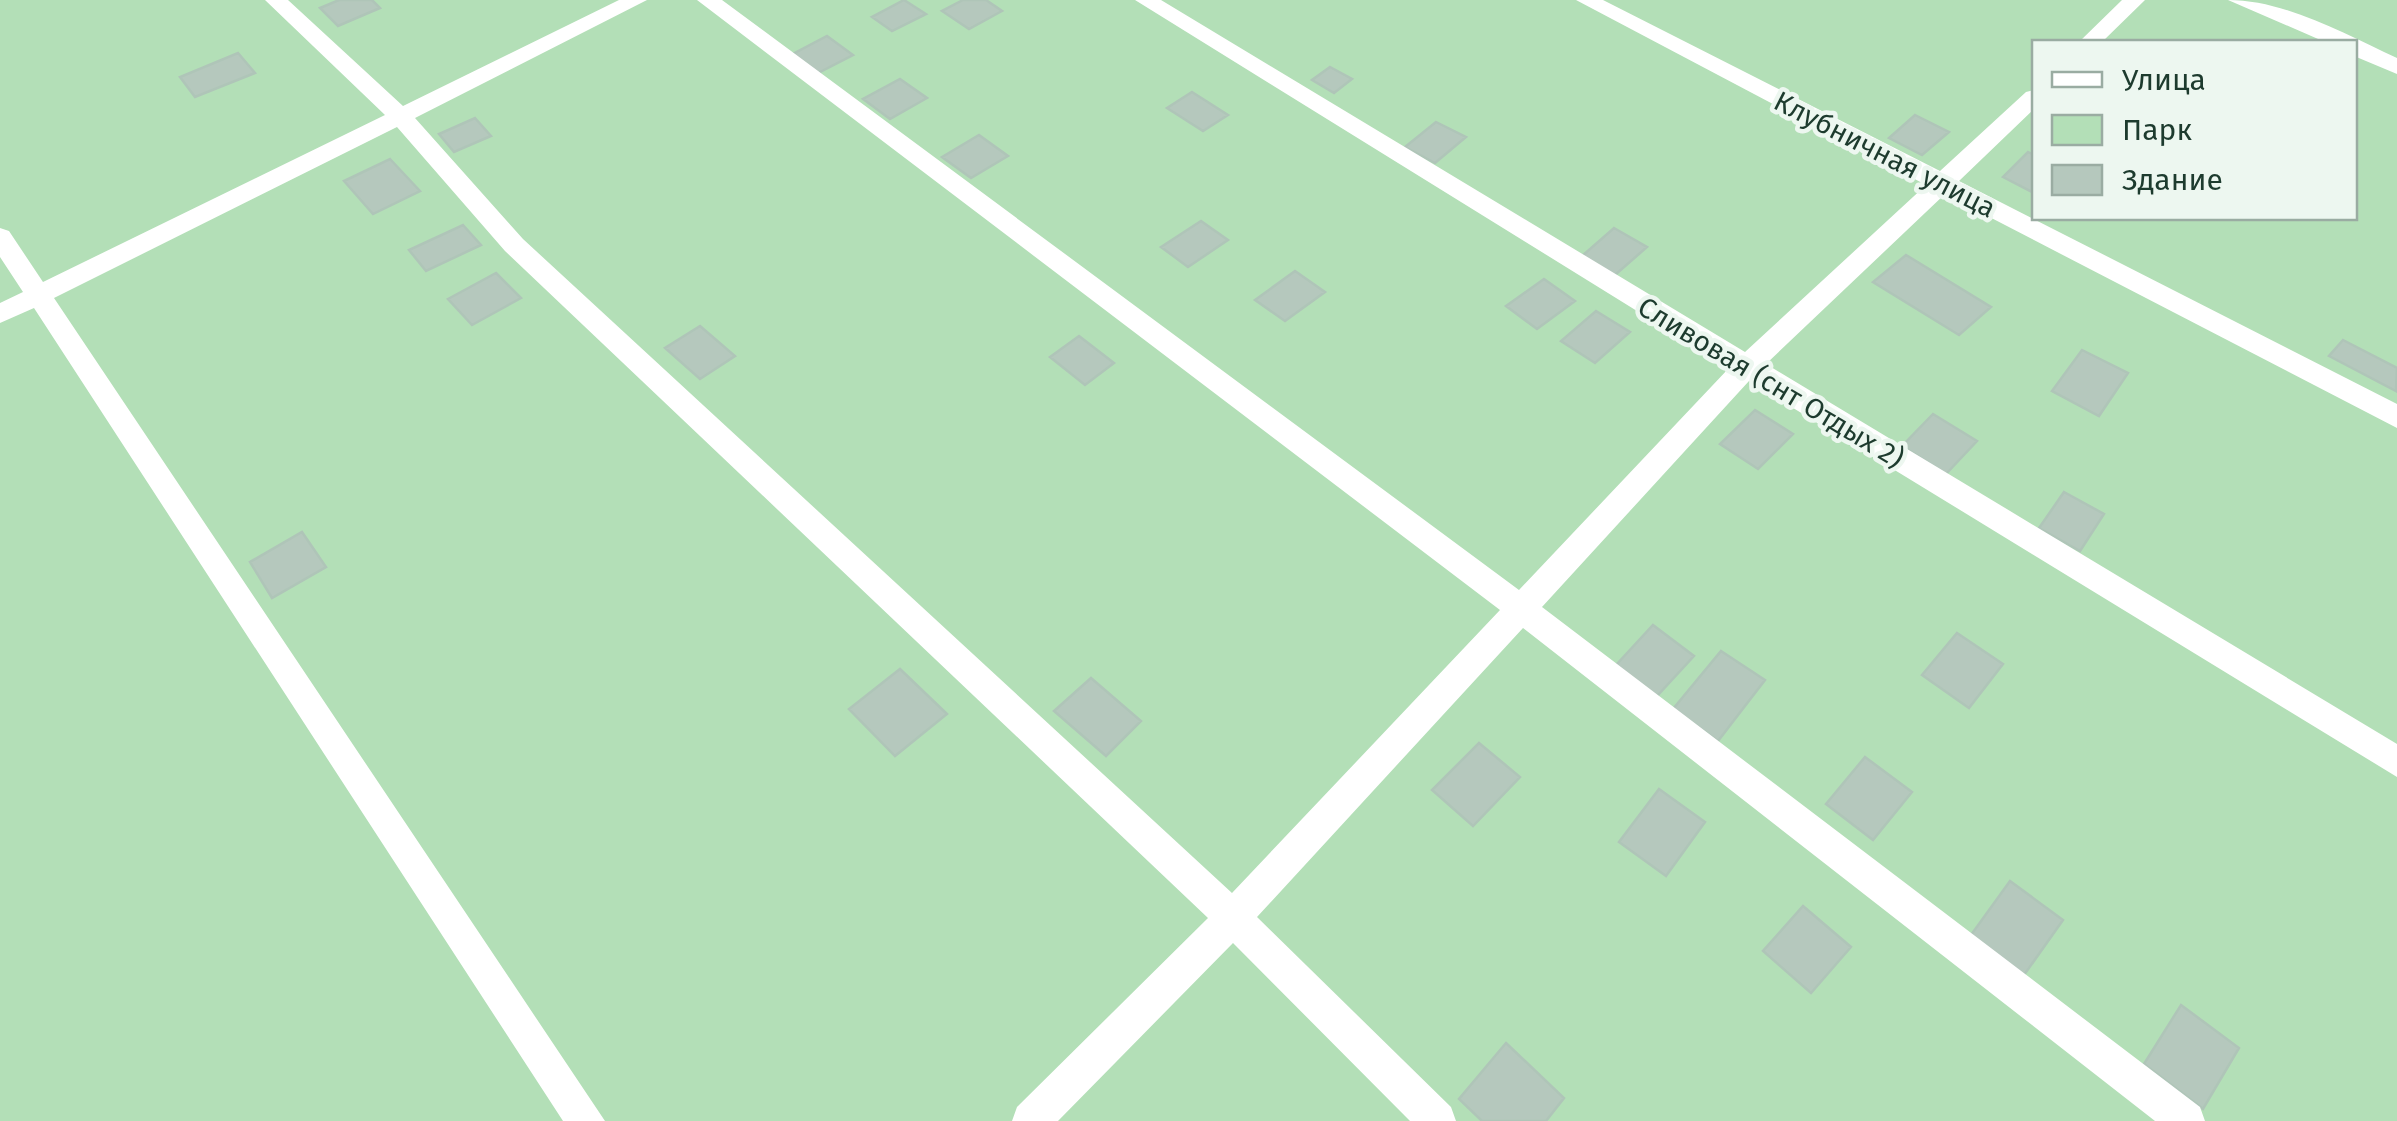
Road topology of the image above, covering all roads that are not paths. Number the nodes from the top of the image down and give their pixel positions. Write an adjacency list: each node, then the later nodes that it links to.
1 (276, 0): 13 (lane)
2 (636, 0): 13 (lane)
3 (708, 0): 20 (lane)
4 (1146, 0): 18 (lane, Сливовая (снт Отдых 2))
5 (1587, 0): 14 (lane, Клубничная улица)
6 (2134, 0): 8 (lane)
7 (2239, 0): 9 (lane)
8 (2092, 40)
9 (2339, 40)
10 (2357, 49): 11 (lane)
11 (2397, 67)
12 (2032, 99): 14 (lane)
13 (400, 116): 16 (lane); 22 (lane)
14 (1944, 184): 18 (lane); 19 (lane, Клубничная улица)
15 (0, 237): 16 (lane)
16 (41, 294): 17 (lane); 23 (lane)
17 (0, 314)
18 (1746, 368): 20 (lane); 21 (lane, Сливовая (снт Отдых 2))
19 (2397, 416)
20 (1522, 610): 22 (lane); 26 (lane)
21 (2397, 762)
22 (1233, 918): 24 (lane); 25 (lane)
23 (586, 1121)
24 (1031, 1121)
25 (1437, 1121)
26 (2186, 1121)

